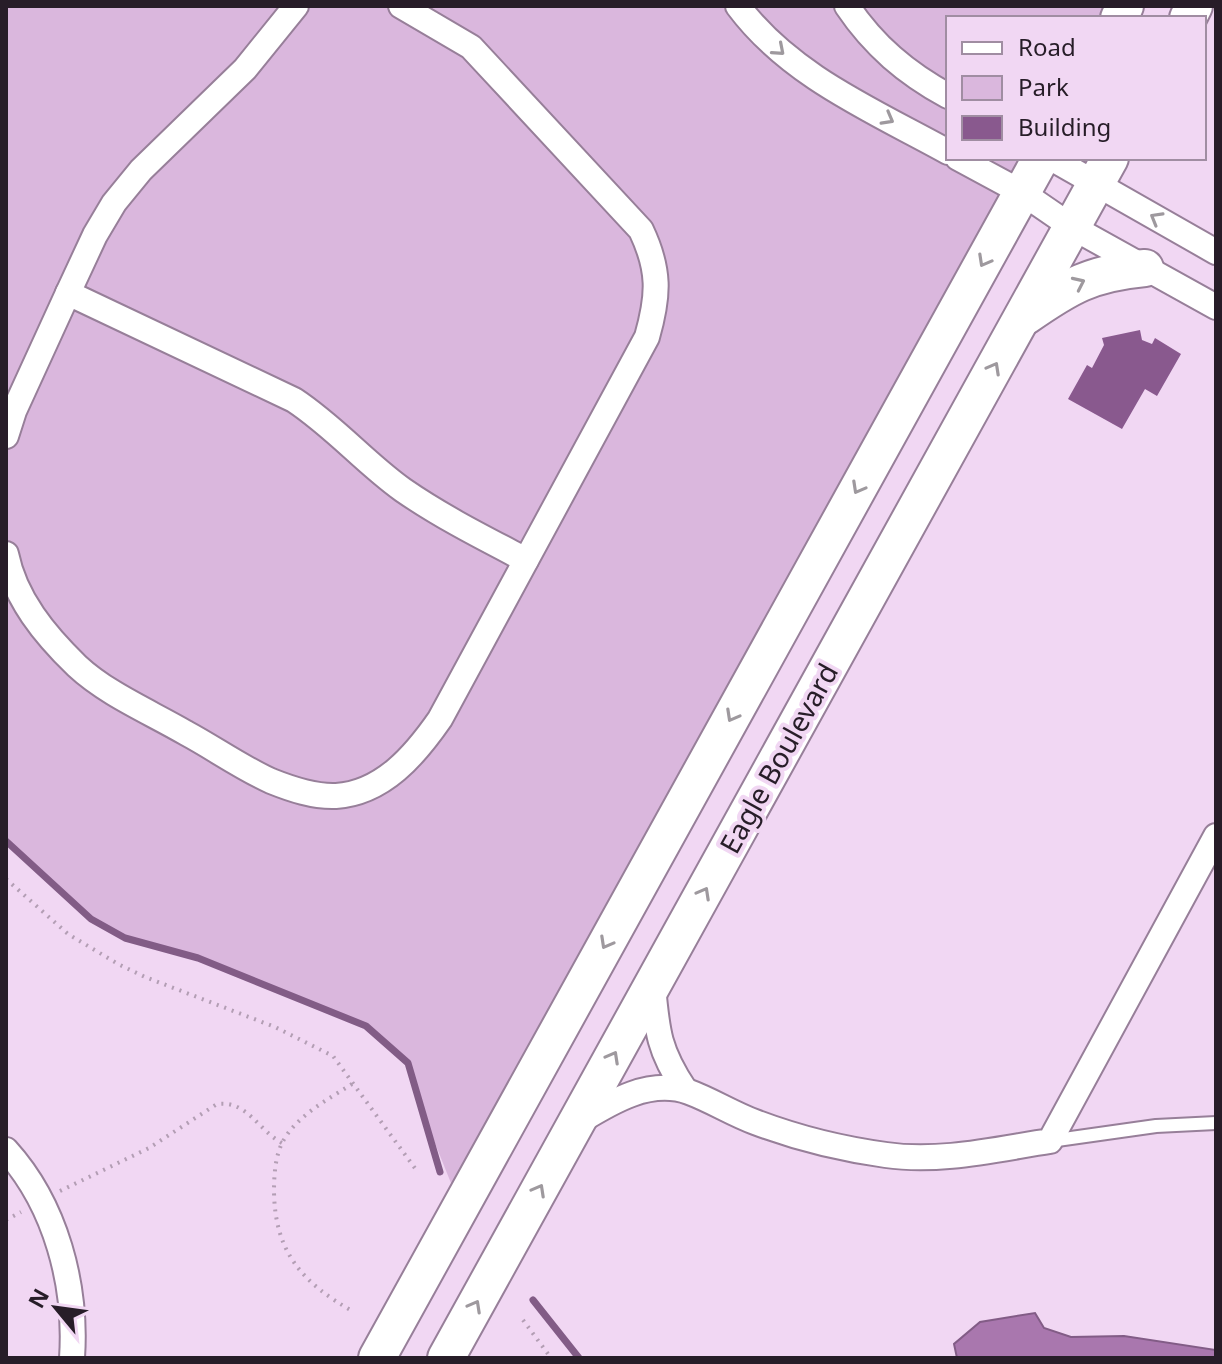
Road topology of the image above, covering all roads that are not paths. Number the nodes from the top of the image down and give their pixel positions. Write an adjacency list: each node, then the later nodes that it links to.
1 (296, 6): 15 (street)
2 (401, 6): 20 (street)
3 (738, 6): 6 (street, one-way to 6)
4 (847, 6): 5 (street)
5 (946, 95)
6 (946, 151)
7 (962, 160): 11 (street)
8 (1040, 160): 11 (street)
9 (1059, 160): 10 (street)
10 (1103, 171): 12 (street, Eagle Boulevard); 13 (street, one-way to 10)
11 (1021, 192): 12 (street); 29 (street, one-way to 29)
12 (1072, 227): 14 (street); 17 (street, Eagle Boulevard)
13 (1216, 252)
14 (1145, 268): 16 (street); 17 (street, one-way to 14)
15 (68, 293): 18 (street); 20 (street)
16 (1216, 307)
17 (1021, 319): 22 (street, Eagle Boulevard, one-way to 17)
18 (6, 436)
19 (6, 554): 20 (street)
20 (526, 560)
21 (1216, 836): 26 (street)
22 (653, 986): 23 (street); 25 (street, Eagle Boulevard, one-way to 22)
23 (685, 1090): 25 (street); 26 (street)
24 (1216, 1123): 26 (lane)
25 (575, 1125): 30 (street, Eagle Boulevard, one-way to 25)
26 (1050, 1141)
27 (6, 1150): 28 (street)
28 (72, 1358)
29 (377, 1358)
30 (446, 1358)

